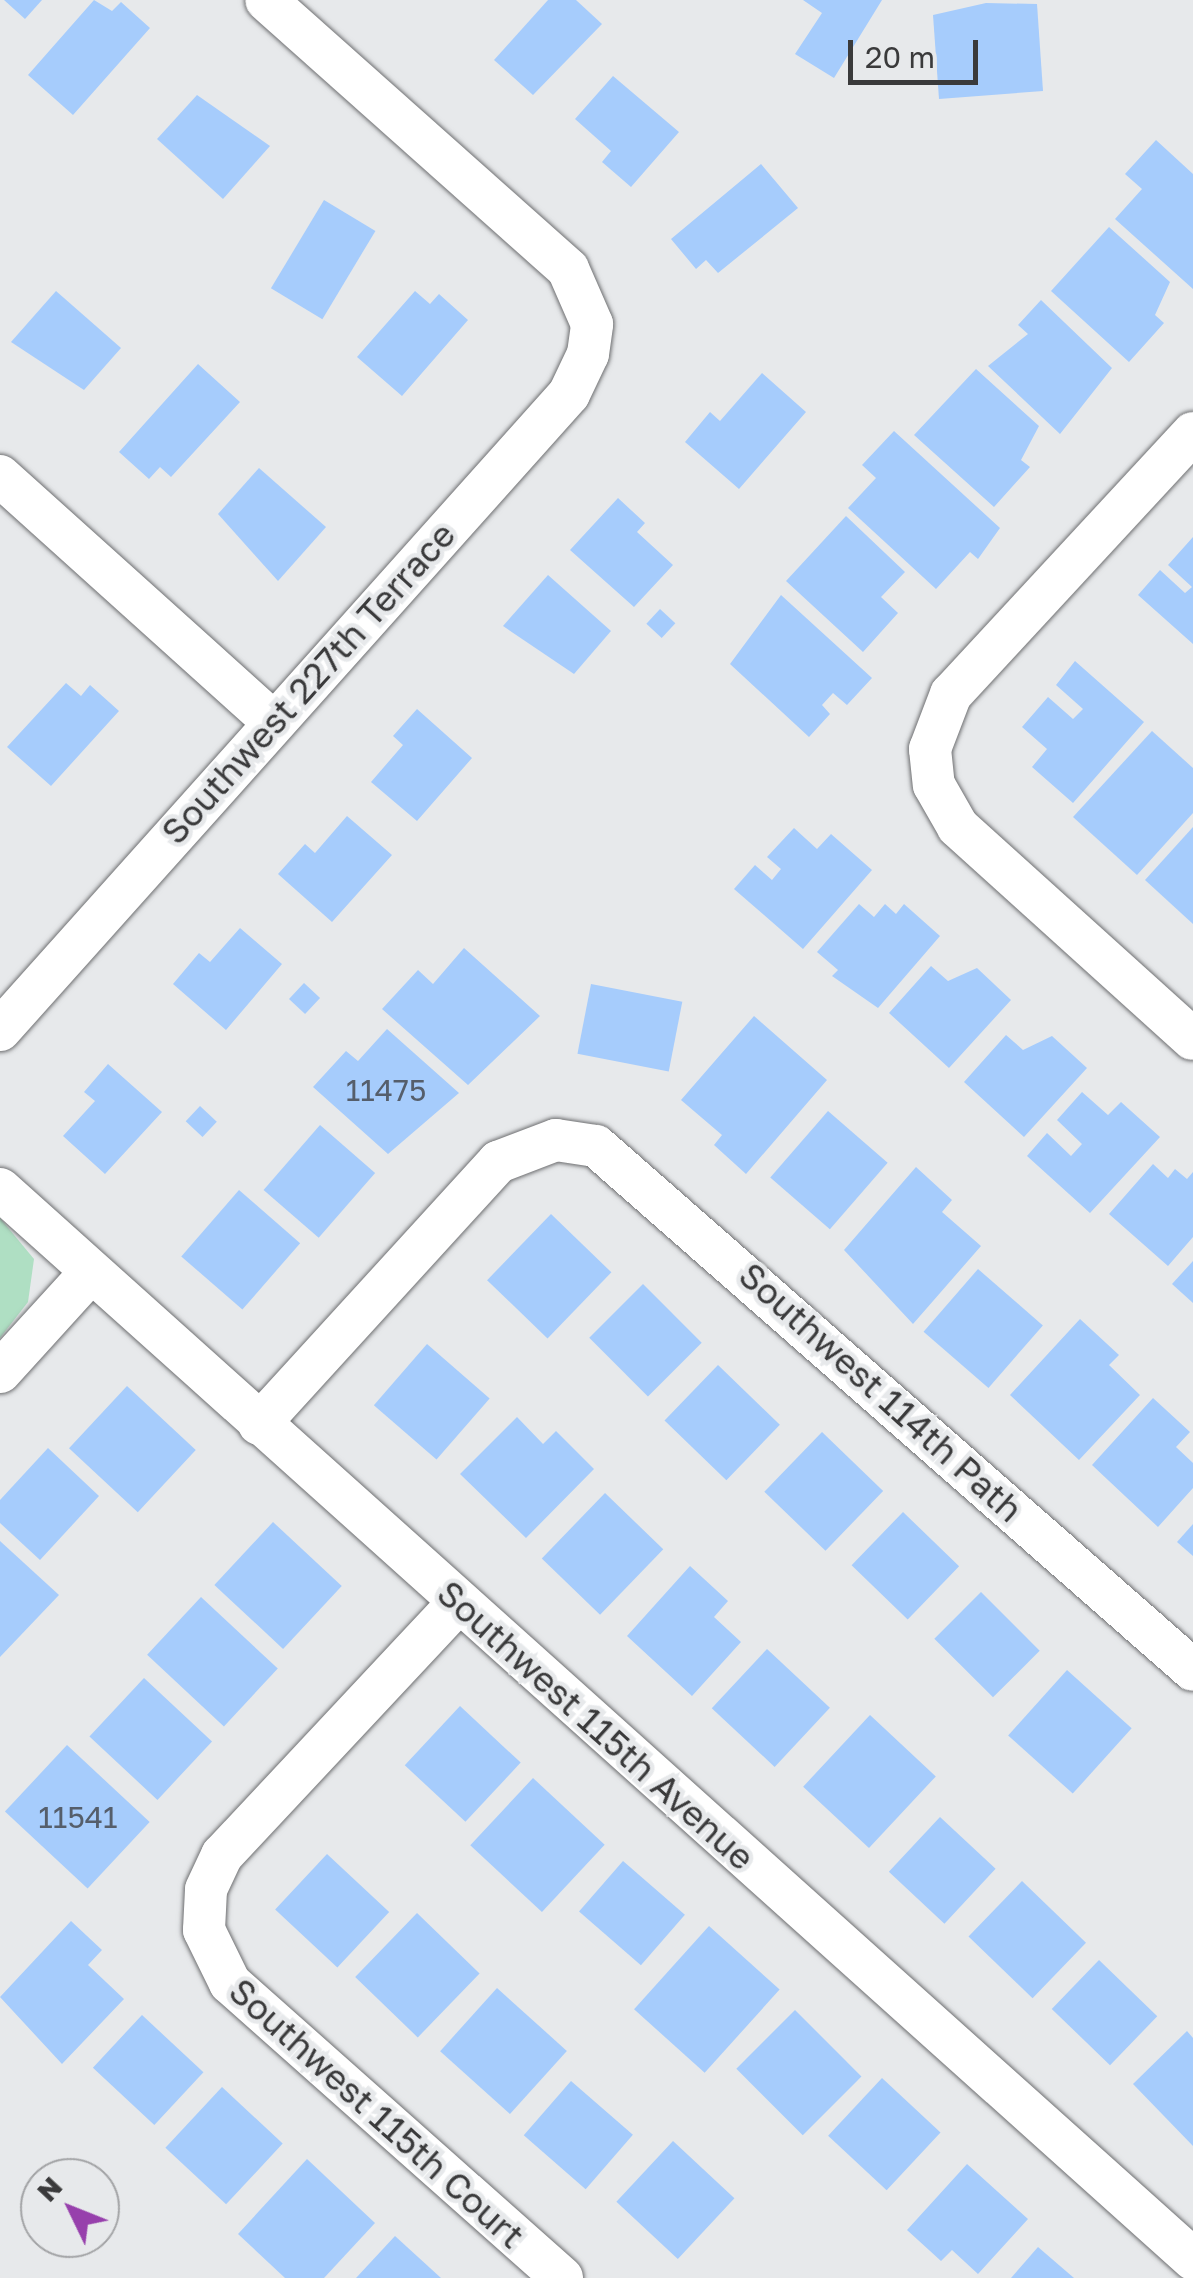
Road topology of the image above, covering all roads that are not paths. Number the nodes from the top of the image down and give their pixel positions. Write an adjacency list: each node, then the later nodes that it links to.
1 (266, 0): 4 (street, Southwest 227th Terrace)
2 (1193, 433): 6 (street)
3 (0, 476): 4 (street)
4 (271, 720): 5 (street, Southwest 227th Terrace)
5 (0, 1030)
6 (1193, 1040)
7 (0, 1189): 8 (street, Southwest 115th Avenue)
8 (91, 1272): 9 (street); 10 (street, Southwest 115th Avenue)
9 (0, 1372)
10 (259, 1424): 11 (street, Southwest 115th Avenue); 12 (street, Southwest 114th Path)
11 (460, 1602): 13 (street, Southwest 115th Avenue); 14 (street, Southwest 115th Court)
12 (1193, 1670)
13 (1193, 2259)
14 (562, 2278)

